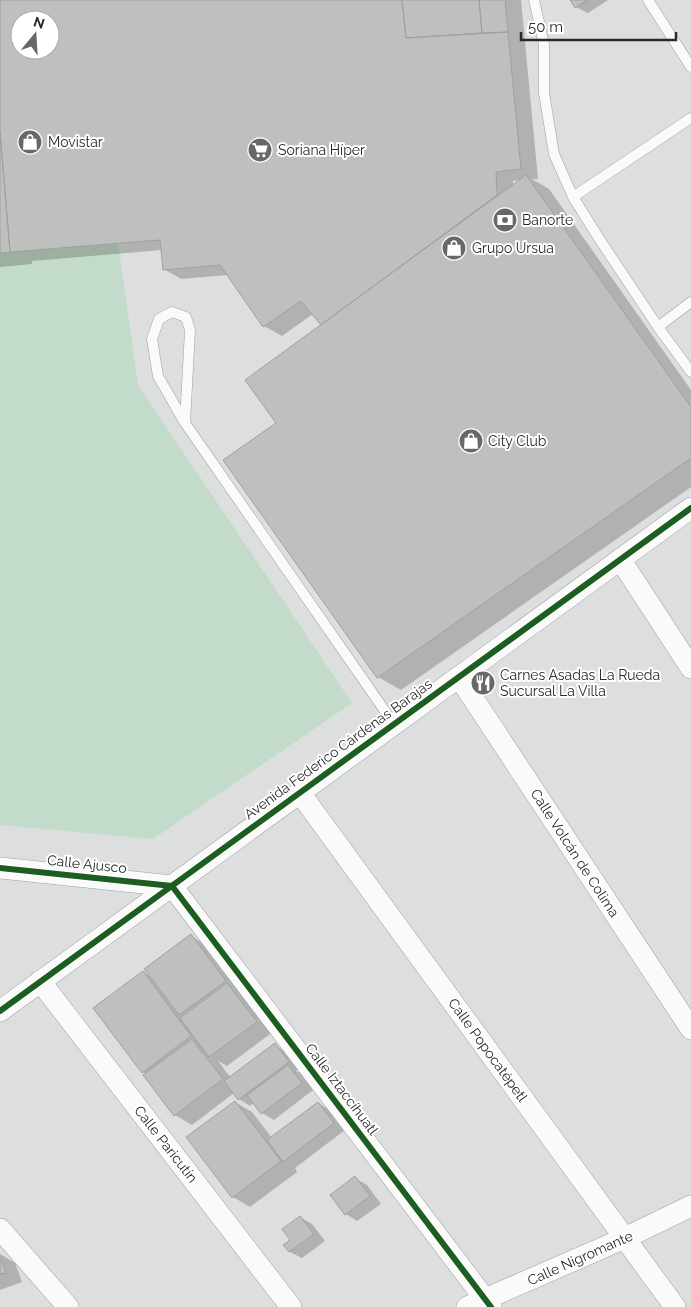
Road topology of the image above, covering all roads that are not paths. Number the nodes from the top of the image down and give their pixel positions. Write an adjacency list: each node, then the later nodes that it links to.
1 (534, 0): 5 (lane)
2 (648, 0): 3 (lane)
3 (691, 67)
4 (691, 118): 5 (lane)
5 (573, 197): 7 (lane)
6 (691, 302): 7 (lane)
7 (658, 326): 8 (lane)
8 (691, 372)
9 (185, 423): 9 (lane); 14 (lane)
10 (691, 508): 11 (street, Avenida Federico Cárdenas Barajas)
11 (620, 559): 12 (street); 13 (street, Avenida Federico Cárdenas Barajas)
12 (691, 668)
13 (458, 677): 14 (street, Avenida Federico Cárdenas Barajas); 20 (street, Calle Volcán de Colima)
14 (394, 724): 15 (street, Avenida Federico Cárdenas Barajas)
15 (300, 793): 17 (street, Avenida Federico Cárdenas Barajas); 23 (street, Calle Popocatépetl)
16 (0, 868): 17 (street, Calle Ajusco)
17 (172, 886): 18 (street, Avenida Federico Cárdenas Barajas); 24 (street, Calle Iztaccíhuatl)
18 (40, 981): 19 (street, Avenida Federico Cárdenas Barajas); 26 (street, Calle Paricutín)
19 (0, 1011)
20 (691, 1029)
21 (691, 1206): 23 (street, Calle Nigromante)
22 (0, 1229): 25 (street)
23 (625, 1238): 24 (street, Calle Nigromante); 27 (street, Calle Popocatépetl)
24 (481, 1304)
25 (68, 1307)
26 (291, 1307)
27 (676, 1307)

